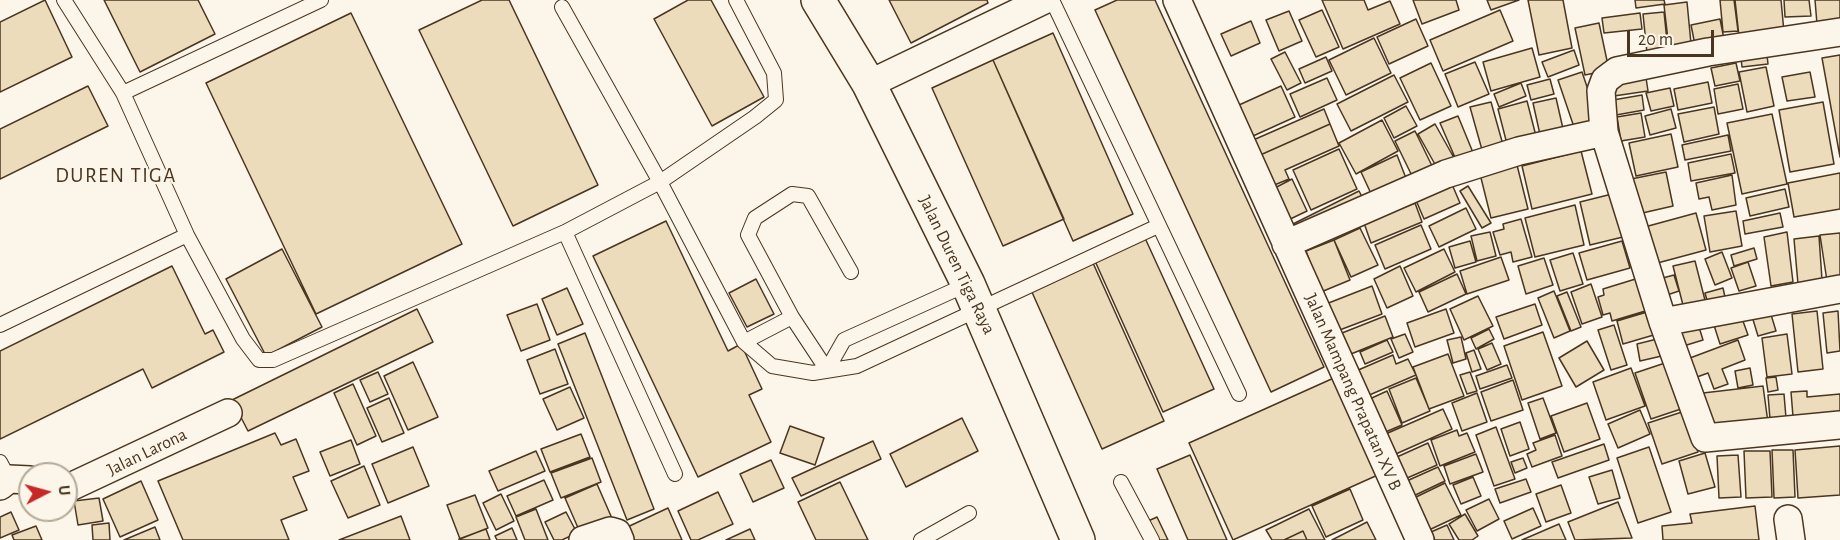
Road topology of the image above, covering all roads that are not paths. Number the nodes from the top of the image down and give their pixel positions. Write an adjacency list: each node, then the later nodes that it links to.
1 (64, 0): 11 (lane)
2 (321, 0): 11 (lane)
3 (736, 0): 13 (lane)
4 (818, 0): 10 (main road, Jalan Duren Tiga Raya)
5 (1044, 0): 10 (street)
6 (1052, 0): 14 (lane)
7 (1177, 0): 17 (street, Jalan Mampang Prapatan XV B)
8 (562, 7): 13 (lane)
9 (1840, 32): 12 (street)
10 (869, 84): 20 (main road, Jalan Duren Tiga Raya)
11 (123, 93): 16 (lane)
12 (1604, 132): 17 (street); 22 (street)
13 (660, 182): 15 (lane); 24 (lane)
14 (1158, 226): 20 (lane); 26 (lane)
15 (565, 232): 16 (lane); 29 (lane)
16 (187, 235): 23 (lane)
17 (1286, 244): 38 (street, Jalan Mampang Prapatan XV B)
18 (850, 272): 21 (lane)
19 (1840, 289): 22 (street)
20 (974, 297): 25 (lane); 25 (lane); 36 (main road, Jalan Duren Tiga Raya)
21 (792, 317): 24 (lane); 25 (lane)
22 (1663, 322): 28 (street)
23 (0, 326)
24 (744, 342): 25 (lane)
25 (827, 370)
26 (1239, 394)
27 (228, 413): 31 (street, Jalan Larona)
28 (1840, 425)
29 (675, 474)
30 (1121, 482): 37 (lane)
31 (78, 483)
32 (969, 513): 35 (lane)
33 (583, 540): 34 (street)
34 (620, 540)
35 (921, 540)
36 (1078, 540)
37 (1152, 540)
38 (1420, 540)

